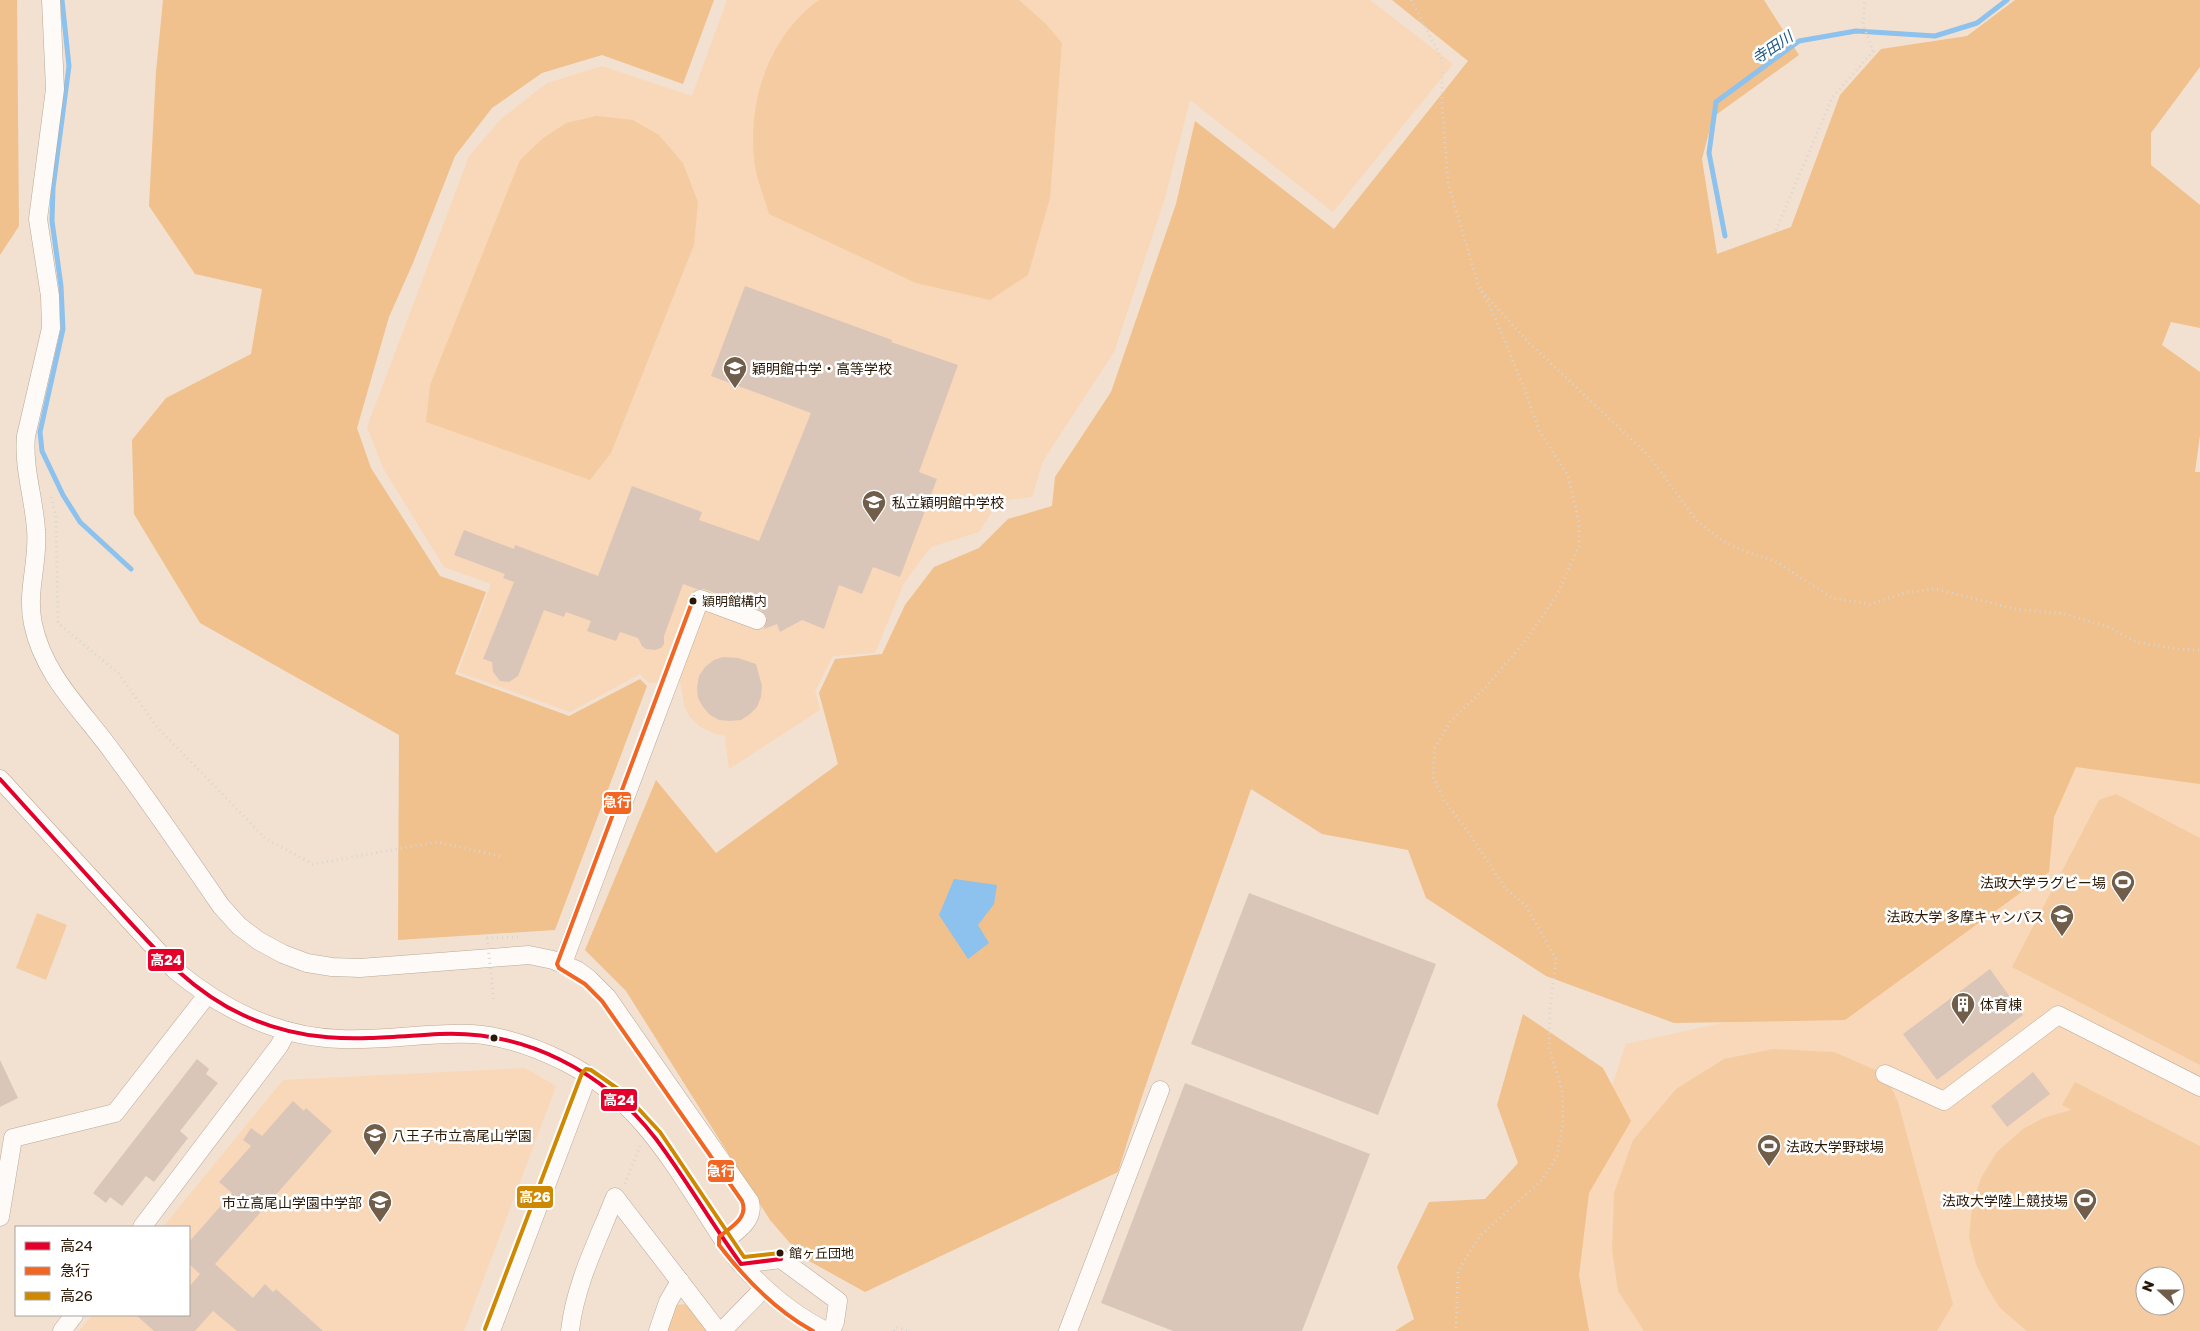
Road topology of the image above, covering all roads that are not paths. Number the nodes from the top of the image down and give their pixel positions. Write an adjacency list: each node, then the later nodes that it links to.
1 (51, 0): 4 (street)
2 (757, 620): 4 (street)
3 (0, 779): 5 (street)
4 (563, 963): 13 (street)
5 (207, 995): 6 (street); 11 (street)
6 (287, 1031): 8 (street); 12 (street)
7 (1885, 1074): 9 (street)
8 (588, 1075): 13 (street); 19 (street)
9 (2200, 1087)
10 (1160, 1090): 25 (street)
11 (0, 1217)
12 (143, 1226)
13 (724, 1241): 14 (street)
14 (742, 1264): 16 (street); 24 (street)
15 (680, 1281): 20 (street); 21 (street); 22 (street)
16 (764, 1288): 22 (street); 23 (street)
17 (73, 1316): 18 (street)
18 (62, 1331)
19 (491, 1331)
20 (570, 1331)
21 (658, 1331)
22 (720, 1331)
23 (826, 1331)
24 (831, 1331)
25 (1068, 1331)

